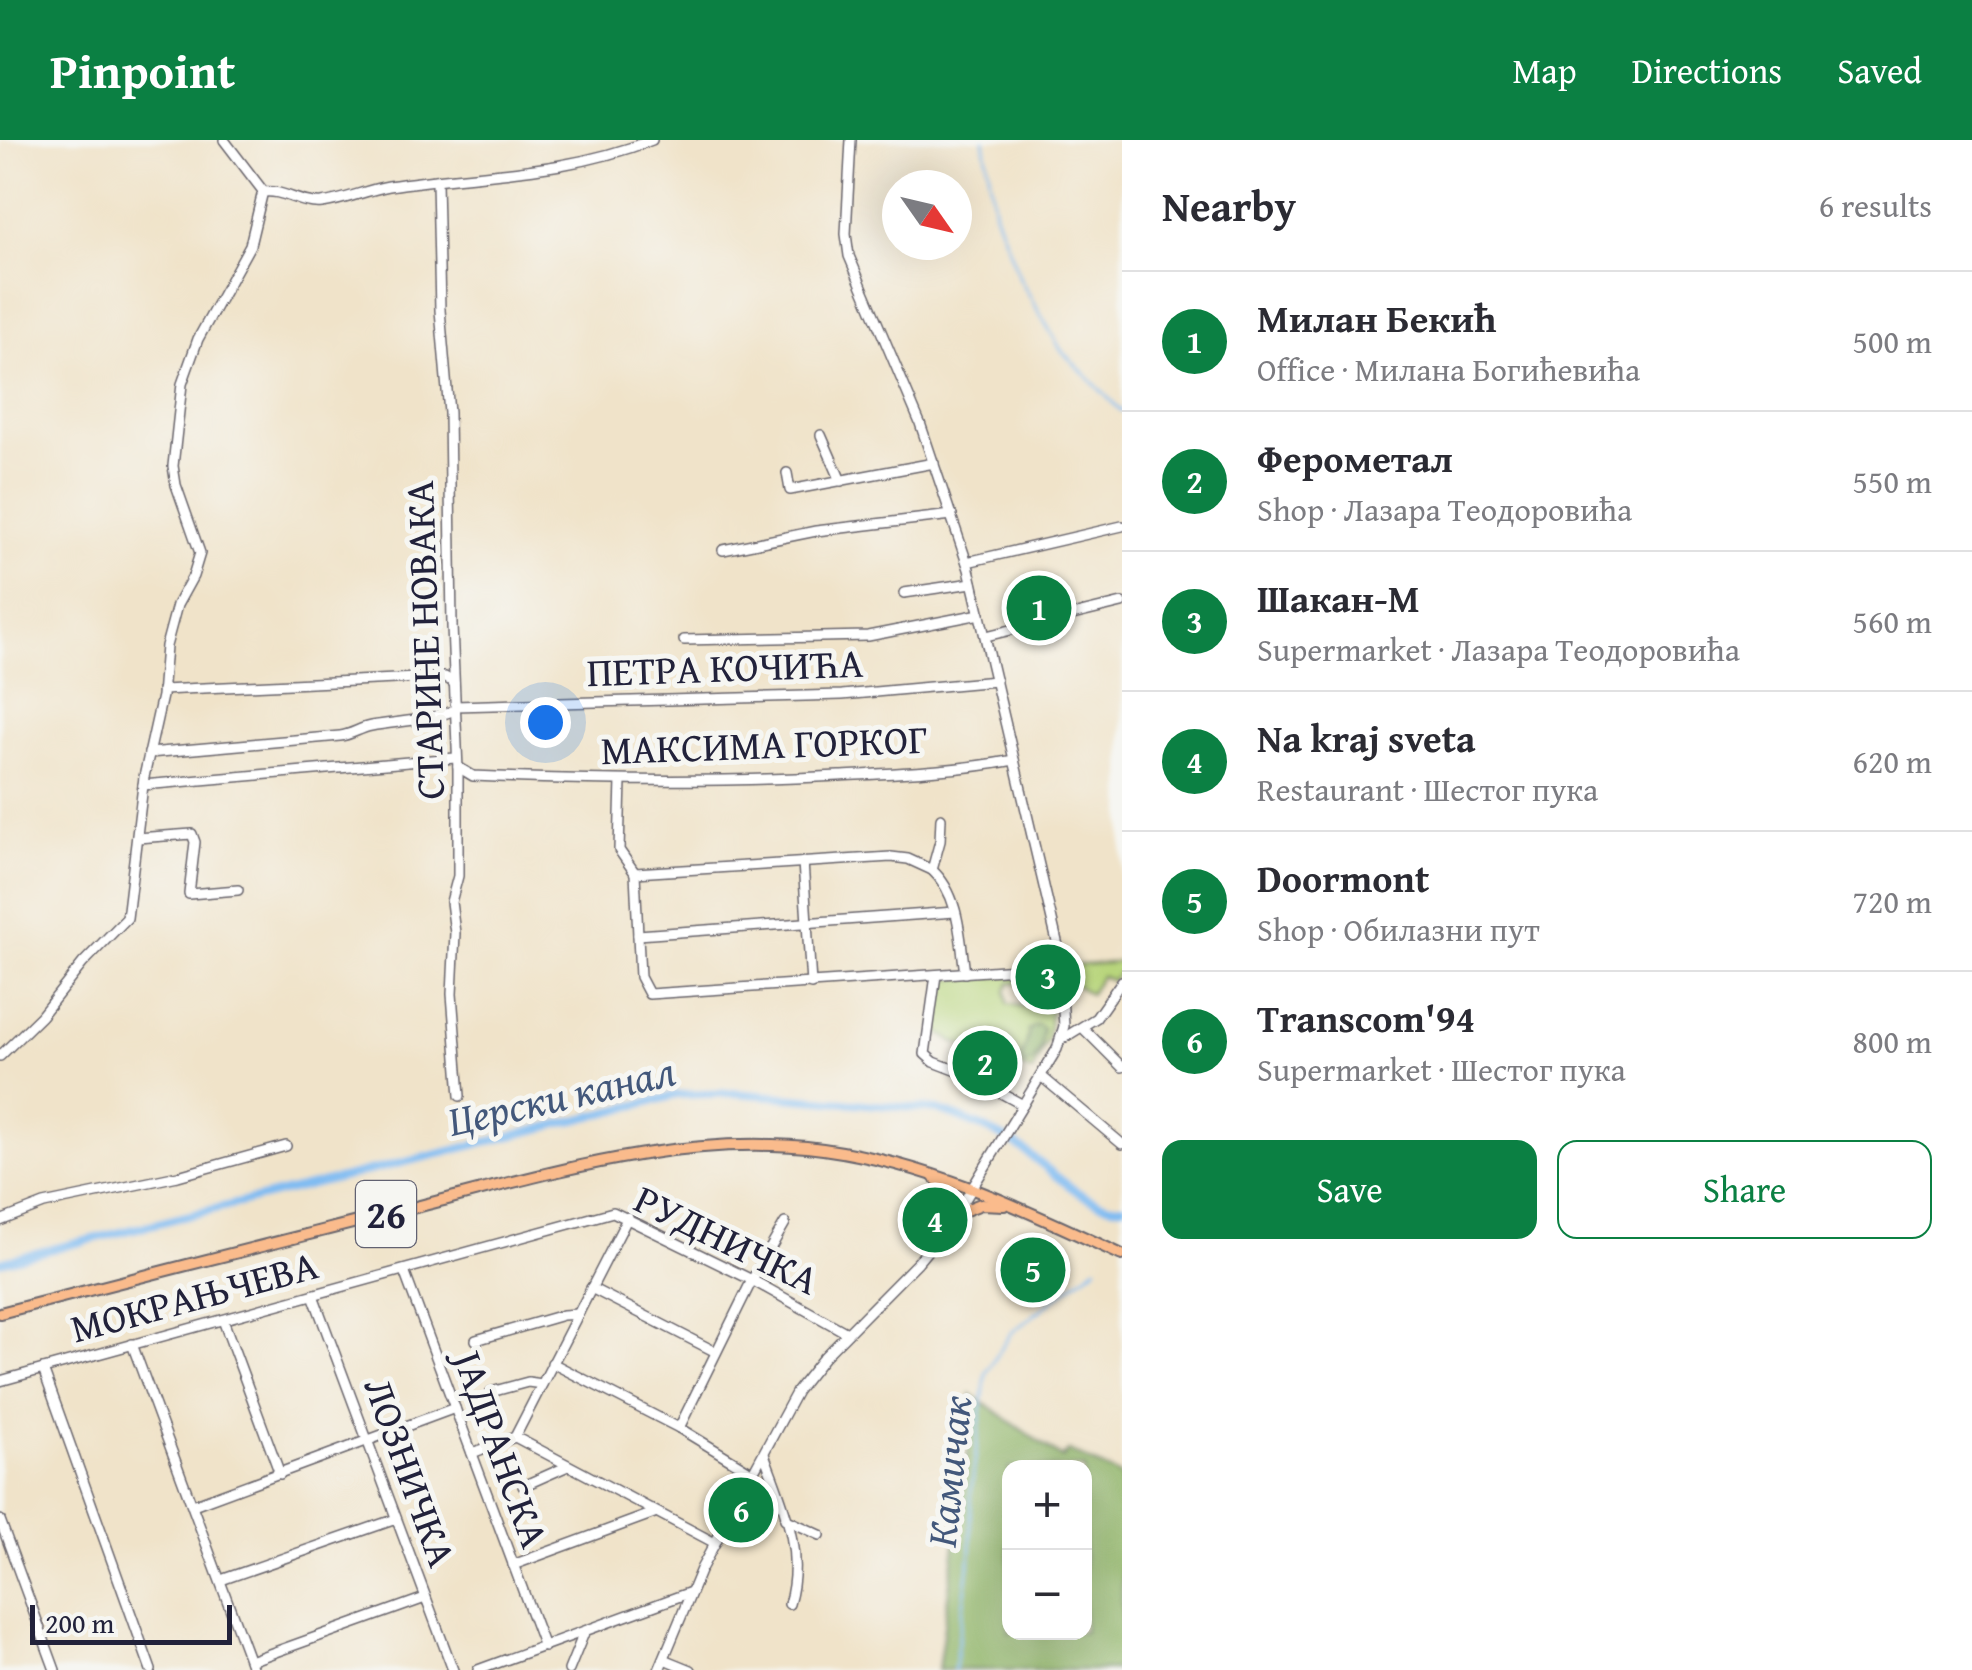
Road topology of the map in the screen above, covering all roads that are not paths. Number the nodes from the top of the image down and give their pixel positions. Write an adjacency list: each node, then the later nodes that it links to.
1 (224, 140): 5 (street)
2 (652, 140): 4 (street)
3 (851, 140): 7 (street)
4 (437, 182): 5 (street); 21 (street, СТАРИНЕ НОВАКА)
5 (263, 192): 22 (street)
6 (821, 436): 9 (street)
7 (934, 463): 9 (street); 10 (street)
8 (788, 474): 9 (street)
9 (841, 481)
10 (952, 515): 12 (street); 13 (street)
11 (1122, 526): 13 (street)
12 (724, 550)
13 (967, 562): 14 (street)
14 (972, 583): 15 (street); 17 (street)
15 (904, 593)
16 (1122, 603): 18 (street)
17 (980, 614): 18 (street); 19 (street)
18 (986, 636): 20 (street)
19 (684, 640)
20 (996, 682): 23 (street, ПЕТРА КОЧИЋА); 25 (street)
21 (454, 684): 22 (street); 23 (street, СТАРИНЕ НОВАКА)
22 (162, 690): 24 (street)
23 (454, 708): 24 (street, ПЕТРА КОЧИЋА); 26 (street, СТАРИНЕ НОВАКА)
24 (149, 753): 28 (street)
25 (1014, 760): 27 (street, МАКСИМА ГОРКОГ); 38 (street)
26 (457, 762): 27 (street, МАКСИМА ГОРКОГ); 28 (street, МАКСИМА ГОРКОГ); 48 (street, СТАРИНЕ НОВАКА)
27 (621, 780): 33 (street)
28 (143, 785): 30 (street)
29 (941, 818): 32 (street)
30 (138, 838): 34 (street); 45 (street)
31 (803, 862): 32 (street); 33 (street); 36 (street)
32 (932, 870): 35 (street)
33 (634, 873): 37 (street)
34 (238, 890)
35 (955, 912): 36 (street); 39 (street)
36 (807, 924): 37 (street); 42 (street)
37 (638, 935): 42 (street)
38 (1062, 966): 39 (street); 44 (street)
39 (965, 973): 40 (street)
40 (936, 975): 42 (street); 49 (street)
41 (1122, 981): 43 (street)
42 (812, 984)
43 (1083, 1028): 44 (street); 46 (street)
44 (1062, 1039): 47 (street)
45 (0, 1056)
46 (1122, 1068)
47 (1041, 1076): 49 (street); 50 (street)
48 (460, 1096)
49 (1024, 1105): 53 (street)
50 (1122, 1144)
51 (286, 1146): 57 (street)
52 (926, 1170): 53 (main road, 26); 55 (main road); 64 (main road, 26)
53 (973, 1187): 54 (main road, 26); 55 (street)
54 (1011, 1204): 55 (main road); 59 (main road, 26)
55 (958, 1213): 67 (street)
56 (628, 1217): 60 (street, РУДНИЧКА); 61 (street, РУДНИЧКА); 62 (street)
57 (0, 1221)
58 (784, 1223): 61 (street)
59 (1122, 1255)
60 (404, 1271): 63 (street, МОКРАЊЧЕВА); 76 (street, ЈАДРАНСКА)
61 (752, 1280): 67 (street, РУДНИЧКА); 70 (street)
62 (591, 1288): 65 (street); 70 (street)
63 (314, 1294): 66 (street, МОКРАЊЧЕВА); 79 (street, ЛОЗНИЧКА)
64 (0, 1313)
65 (578, 1314): 68 (street); 71 (street)
66 (223, 1320): 69 (street, МОКРАЊЧЕВА); 84 (street)
67 (847, 1333): 81 (street)
68 (476, 1340)
69 (132, 1344): 72 (street, МОКРАЊЧЕВА); 86 (street)
70 (716, 1352): 77 (street)
71 (552, 1363): 74 (street); 77 (street)
72 (42, 1368): 73 (street, МОКРАЊЧЕВА); 103 (street)
73 (0, 1380)
74 (542, 1384): 75 (street); 78 (street)
75 (491, 1392)
76 (455, 1408): 79 (street); 80 (street, ЈАДРАНСКА)
77 (679, 1428): 83 (street)
78 (515, 1436): 80 (street); 82 (street)
79 (368, 1441): 84 (street); 88 (street, ЛОЗНИЧКА)
80 (472, 1453): 93 (street, ЈАДРАНСКА)
81 (764, 1454): 83 (street); 89 (street)
82 (568, 1466): 85 (street); 87 (street)
83 (753, 1473): 92 (street)
84 (280, 1474): 86 (street)
85 (523, 1486)
86 (192, 1505): 94 (street)
87 (654, 1513): 92 (street); 93 (street)
88 (396, 1519): 94 (street); 96 (street, ЛОЗНИЧКА)
89 (785, 1519): 91 (street); 97 (street)
90 (0, 1520): 102 (street)
91 (820, 1535)
92 (715, 1542): 95 (street)
93 (512, 1564): 99 (street, ЈАДРАНСКА)
94 (220, 1580): 101 (street)
95 (691, 1592): 98 (street); 100 (street)
96 (426, 1598): 101 (street); 104 (street, ЛОЗНИЧКА)
97 (789, 1604)
98 (584, 1633): 99 (street); 106 (street)
99 (544, 1647): 105 (street)
100 (664, 1659): 107 (street); 108 (street)
101 (252, 1666)
102 (55, 1670)
103 (152, 1670)
104 (453, 1670)
105 (478, 1670)
106 (569, 1670)
107 (660, 1670)
108 (690, 1670)

